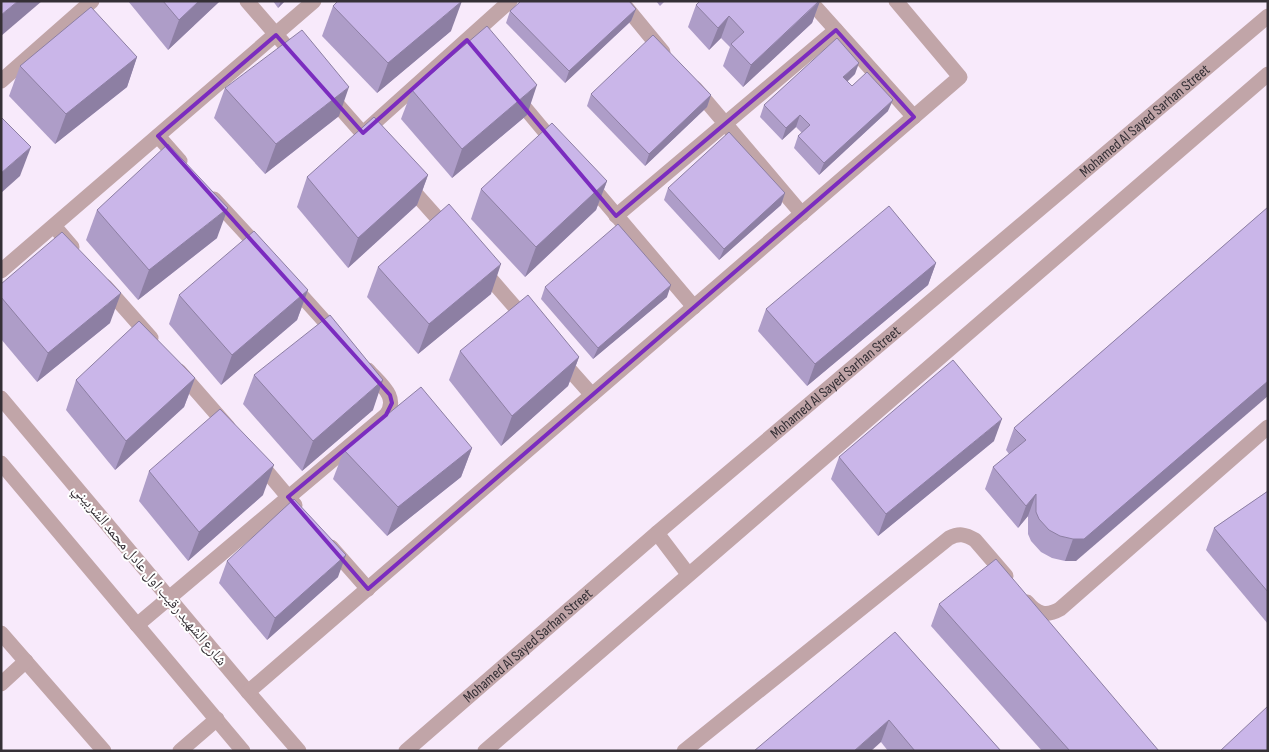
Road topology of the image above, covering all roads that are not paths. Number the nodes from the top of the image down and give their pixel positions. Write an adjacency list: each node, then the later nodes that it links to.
1 (92, 1): 15 (street)
2 (247, 1): 10 (street)
3 (314, 1): 10 (street)
4 (510, 1): 20 (street)
5 (621, 1): 11 (street)
6 (810, 1): 9 (street)
7 (896, 1): 18 (street)
8 (1268, 16): 53 (street, Mohamed Al Sayed Sarhan Street)
9 (836, 30): 18 (street); 19 (street)
10 (276, 35): 12 (street); 21 (street)
11 (670, 59)
12 (307, 70)
13 (1268, 74): 55 (street)
14 (688, 80): 19 (street)
15 (1, 81)
16 (319, 84): 20 (street)
17 (504, 84): 23 (street)
18 (914, 117): 28 (street)
19 (725, 123): 28 (street); 29 (street)
20 (363, 133): 22 (street)
21 (158, 136): 25 (street); 30 (street)
22 (382, 155)
23 (566, 157)
24 (396, 170): 31 (street)
25 (191, 172)
26 (579, 172): 29 (street)
27 (204, 187): 33 (street)
28 (802, 214): 38 (street)
29 (616, 216): 38 (street)
30 (54, 226): 32 (street); 35 (street)
31 (454, 238)
32 (80, 256)
33 (269, 260)
34 (474, 260): 39 (street)
35 (1, 271)
36 (282, 274): 41 (street)
37 (99, 279): 40 (street)
38 (694, 307): 45 (street)
39 (539, 335)
40 (158, 346)
41 (347, 347)
42 (552, 350): 45 (street)
43 (360, 361): 51 (street)
44 (171, 362): 48 (street)
45 (592, 396): 56 (street)
46 (1, 398): 57 (street, شارع الشهيد رقيب اول عادل محمد الشربيني)
47 (1268, 427): 70 (street)
48 (236, 437)
49 (249, 452): 51 (street)
50 (1, 463): 58 (street)
51 (288, 497): 52 (street); 57 (street)
52 (307, 518)
53 (657, 534): 55 (street); 68 (street, Mohamed Al Sayed Sarhan Street)
54 (325, 539): 56 (street)
55 (688, 574): 69 (street)
56 (368, 589): 62 (street)
57 (170, 598): 58 (street); 62 (street, شارع الشهيد رقيب اول عادل محمد الشربيني)
58 (137, 625): 63 (street)
59 (2, 634): 60 (street)
60 (26, 661): 61 (street); 64 (street)
61 (1, 684)
62 (248, 692): 67 (street, شارع الشهيد رقيب اول عادل محمد الشربيني)
63 (217, 719): 65 (street); 66 (street)
64 (104, 751)
65 (180, 751)
66 (243, 751)
67 (299, 751)
68 (406, 751)
69 (485, 751)
70 (684, 751)

